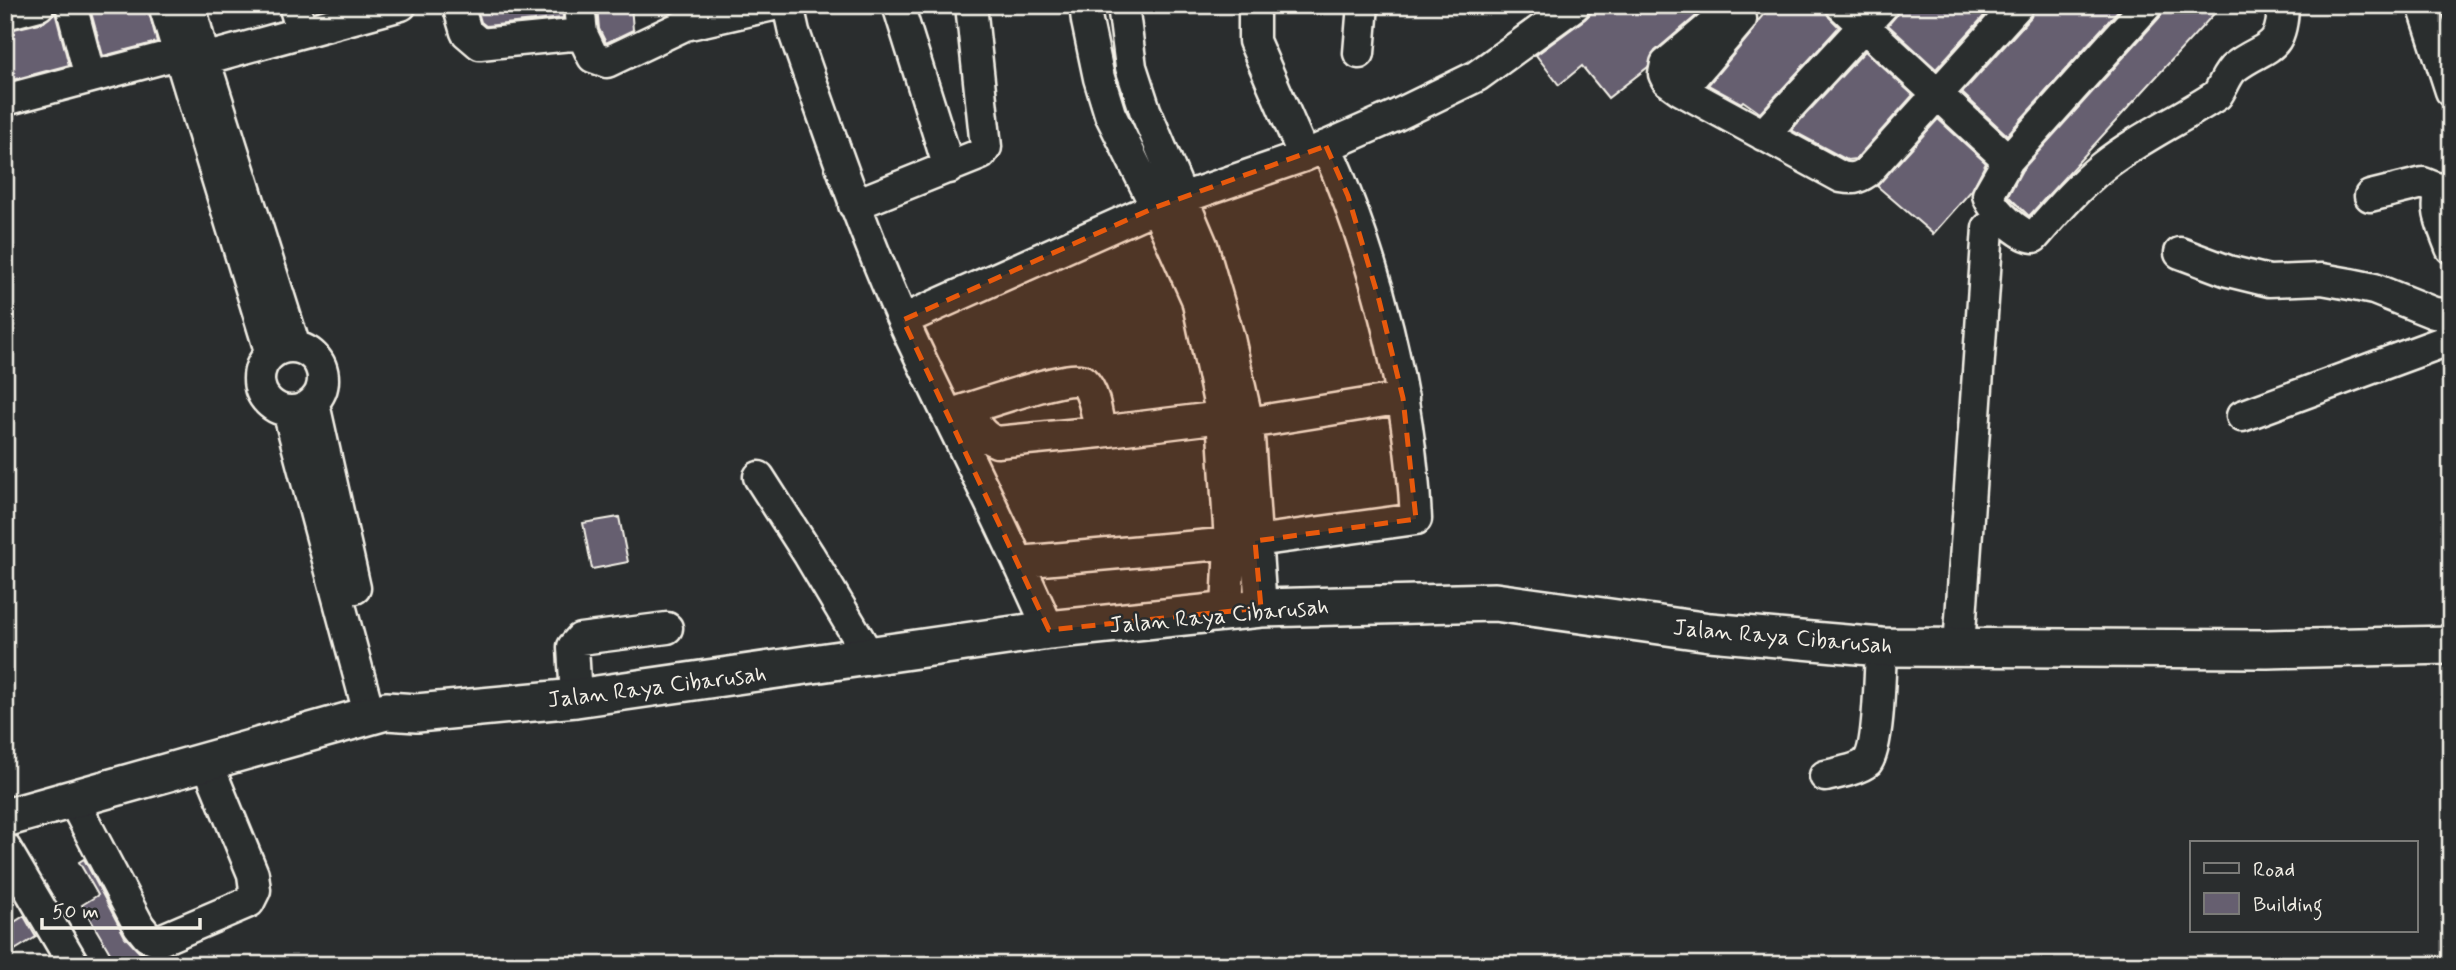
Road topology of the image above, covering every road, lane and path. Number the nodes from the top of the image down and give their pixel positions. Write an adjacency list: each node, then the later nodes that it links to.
1 (39, 5): 23 (street)
2 (71, 5): 30 (street)
3 (164, 5): 29 (street)
4 (190, 5): 29 (street)
5 (401, 5): 26 (street)
6 (458, 5): 27 (street)
7 (773, 5): 24 (street)
8 (788, 5): 42 (street)
9 (898, 5): 38 (street)
10 (971, 5): 38 (street)
11 (1085, 5): 41 (street)
12 (1123, 5): 41 (street)
13 (1254, 5): 36 (street)
14 (1575, 5): 36 (street)
15 (1736, 5): 31 (street)
16 (1752, 5): 31 (street)
17 (1841, 5): 25 (street)
18 (2018, 5): 33 (street)
19 (2147, 5): 37 (street)
20 (2283, 5): 37 (street)
21 (2423, 5): 32 (street)
22 (1371, 8): 28 (street)
23 (5, 14)
24 (684, 15): 27 (street)
25 (1873, 15): 33 (street); 35 (street)
26 (298, 18): 29 (street)
27 (581, 20)
28 (1359, 53)
29 (191, 57): 30 (street); 49 (street)
30 (90, 77): 34 (street)
31 (1681, 90): 35 (street)
32 (2451, 91)
33 (1937, 94): 35 (street); 37 (street)
34 (5, 100)
35 (1763, 135)
36 (1315, 151): 41 (street); 50 (street)
37 (2008, 160)
38 (949, 168): 42 (street)
39 (2447, 188): 40 (street); 44 (street)
40 (2370, 196)
41 (1169, 203): 47 (street); 54 (street)
42 (854, 205): 47 (street)
43 (1988, 228): 63 (street)
44 (2451, 248)
45 (2180, 253): 46 (street)
46 (2451, 315)
47 (903, 320): 52 (street)
48 (2451, 339): 53 (street)
49 (283, 350): 51 (street); 51 (street)
50 (1403, 398): 54 (street); 57 (street)
51 (301, 407): 67 (street)
52 (958, 412): 55 (street); 55 (street); 58 (street)
53 (2242, 416)
54 (1235, 420): 55 (street); 57 (street)
55 (1100, 432)
56 (759, 477): 65 (street)
57 (1242, 542): 58 (street); 59 (street)
58 (1019, 562): 61 (street)
59 (1244, 609): 61 (main road, Jalan Raya Cibarusah); 62 (main road, Jalan Raya Cibarusah)
60 (667, 628): 66 (street)
61 (1048, 630): 65 (main road, Jalan Raya Cibarusah)
62 (1881, 647): 63 (main road, Jalan Raya Cibarusah); 69 (street)
63 (1959, 648): 64 (main road, Jalan Raya Cibarusah)
64 (2449, 653)
65 (869, 656): 66 (main road, Jalan Raya Cibarusah)
66 (576, 698): 67 (main road, Jalan Raya Cibarusah)
67 (378, 714): 68 (main road, Jalan Raya Cibarusah)
68 (206, 760): 70 (main road, Jalan Raya Cibarusah); 70 (street)
69 (1825, 776)
70 (73, 800): 71 (main road, Jalan Raya Cibarusah)
71 (5, 818)
72 (5, 848): 73 (street)
73 (74, 965)

